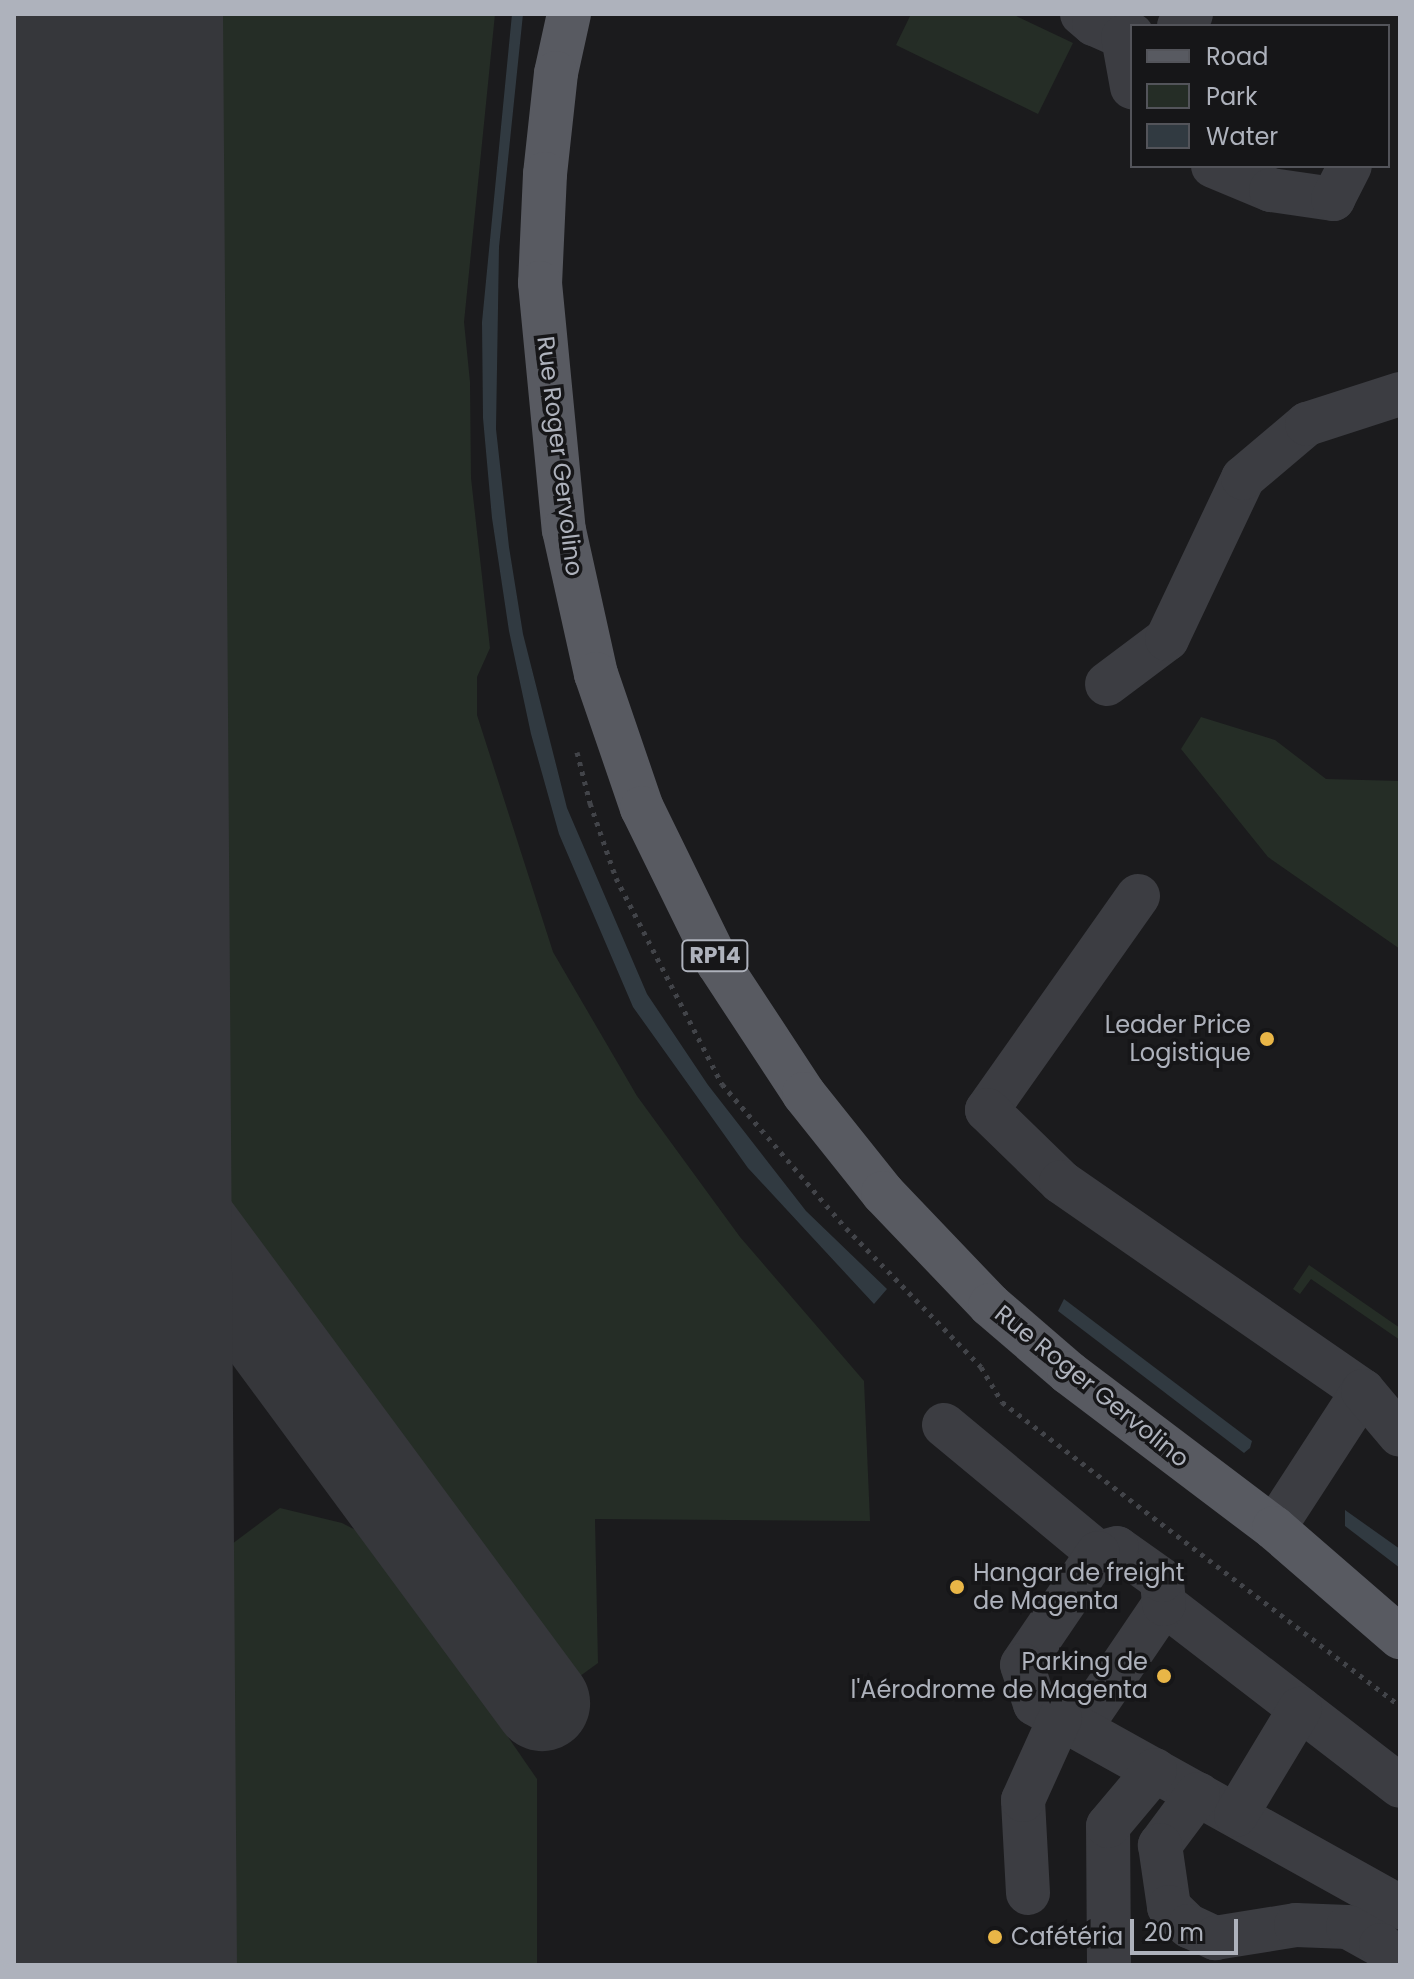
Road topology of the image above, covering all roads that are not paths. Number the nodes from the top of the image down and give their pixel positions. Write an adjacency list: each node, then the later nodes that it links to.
1 (569, 14): 13 (main road, Rue Roger Gervolino / RP14)
2 (1082, 14): 3 (street)
3 (1128, 36): 4 (street)
4 (1130, 62)
5 (1218, 168): 6 (street)
6 (1349, 168)
7 (1400, 394): 8 (street)
8 (1107, 684)
9 (1138, 896): 10 (street)
10 (1363, 1391): 12 (street); 13 (street)
11 (944, 1425): 14 (street)
12 (1400, 1435)
13 (1274, 1528): 16 (main road, Rue Roger Gervolino / RP14)
14 (1098, 1553): 15 (street); 18 (street)
15 (1164, 1604): 17 (street); 18 (street)
16 (1400, 1637)
17 (1300, 1709): 20 (street); 22 (street)
18 (1070, 1723): 19 (street); 23 (street)
19 (1155, 1770): 21 (street); 25 (street)
20 (1400, 1786)
21 (1198, 1794): 22 (street); 26 (street)
22 (1236, 1815): 24 (street)
23 (1028, 1893)
24 (1397, 1898)
25 (1109, 1965)
26 (1400, 1965)

